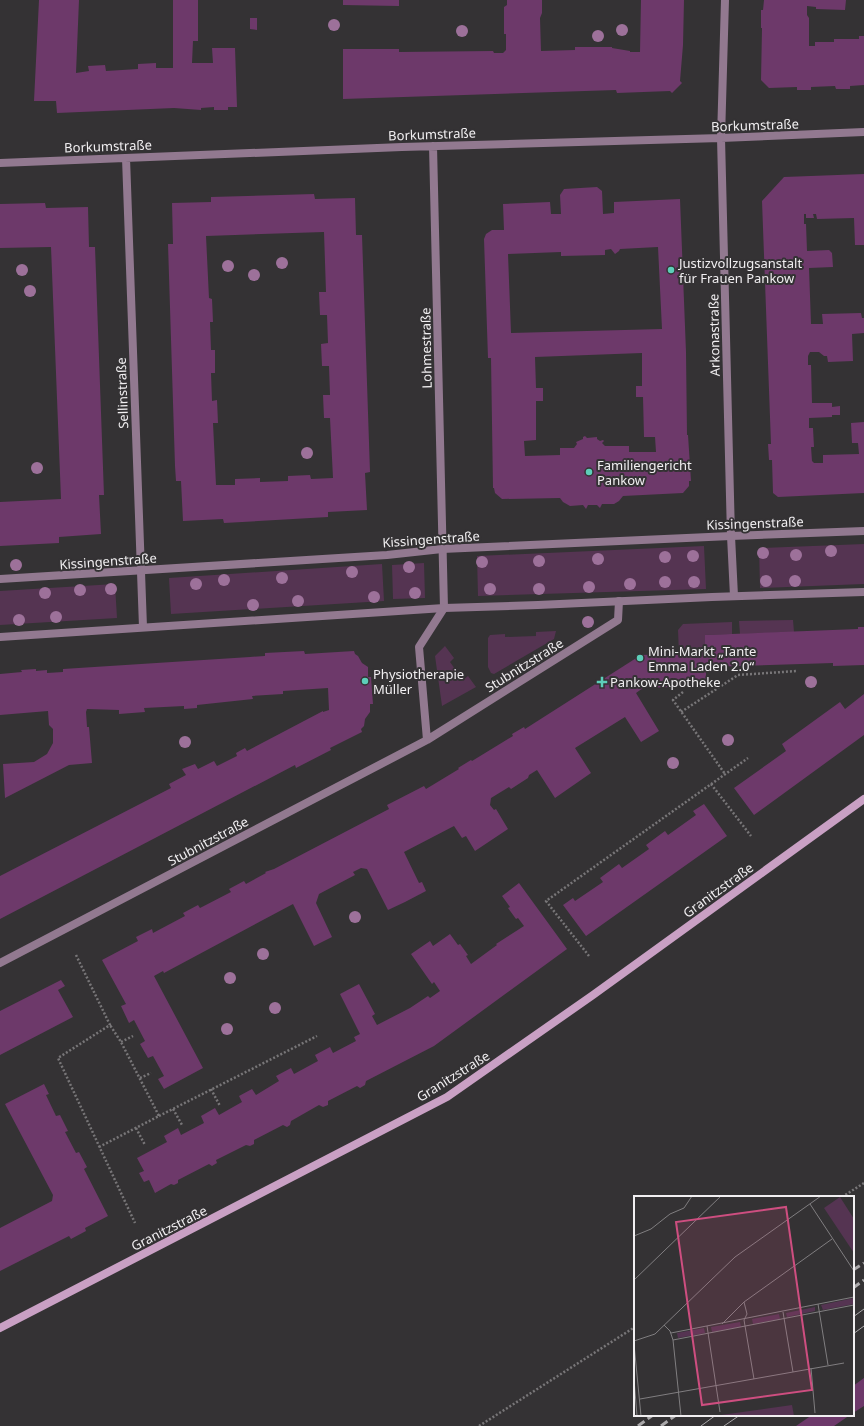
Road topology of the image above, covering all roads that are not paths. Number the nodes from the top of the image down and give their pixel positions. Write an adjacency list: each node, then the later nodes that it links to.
1 (725, 0): 3 (street, Arkonastraße)
2 (864, 132): 3 (street, Borkumstraße)
3 (721, 138): 4 (street, Borkumstraße); 8 (street, Arkonastraße)
4 (433, 146): 5 (street, Borkumstraße); 9 (street, Lohmestraße)
5 (126, 158): 6 (street, Borkumstraße); 10 (street, Sellinstraße)
6 (0, 163)
7 (864, 531): 8 (street, Kissingenstraße)
8 (731, 536): 9 (street, Kissingenstraße); 13 (street, Arkonastraße)
9 (442, 549): 10 (street, Kissingenstraße); 15 (street)
10 (141, 571): 11 (street, Kissingenstraße); 16 (street, Sellinstraße)
11 (0, 579)
12 (864, 592): 13 (street)
13 (734, 596): 14 (street)
14 (619, 601): 15 (street); 18 (street, Stubnitzstraße)
15 (444, 608): 16 (street); 18 (street)
16 (143, 627): 17 (street)
17 (0, 637)
18 (427, 740): 20 (street, Stubnitzstraße)
19 (864, 799): 21 (main road, Granitzstraße)
20 (0, 963)
21 (0, 1328)

